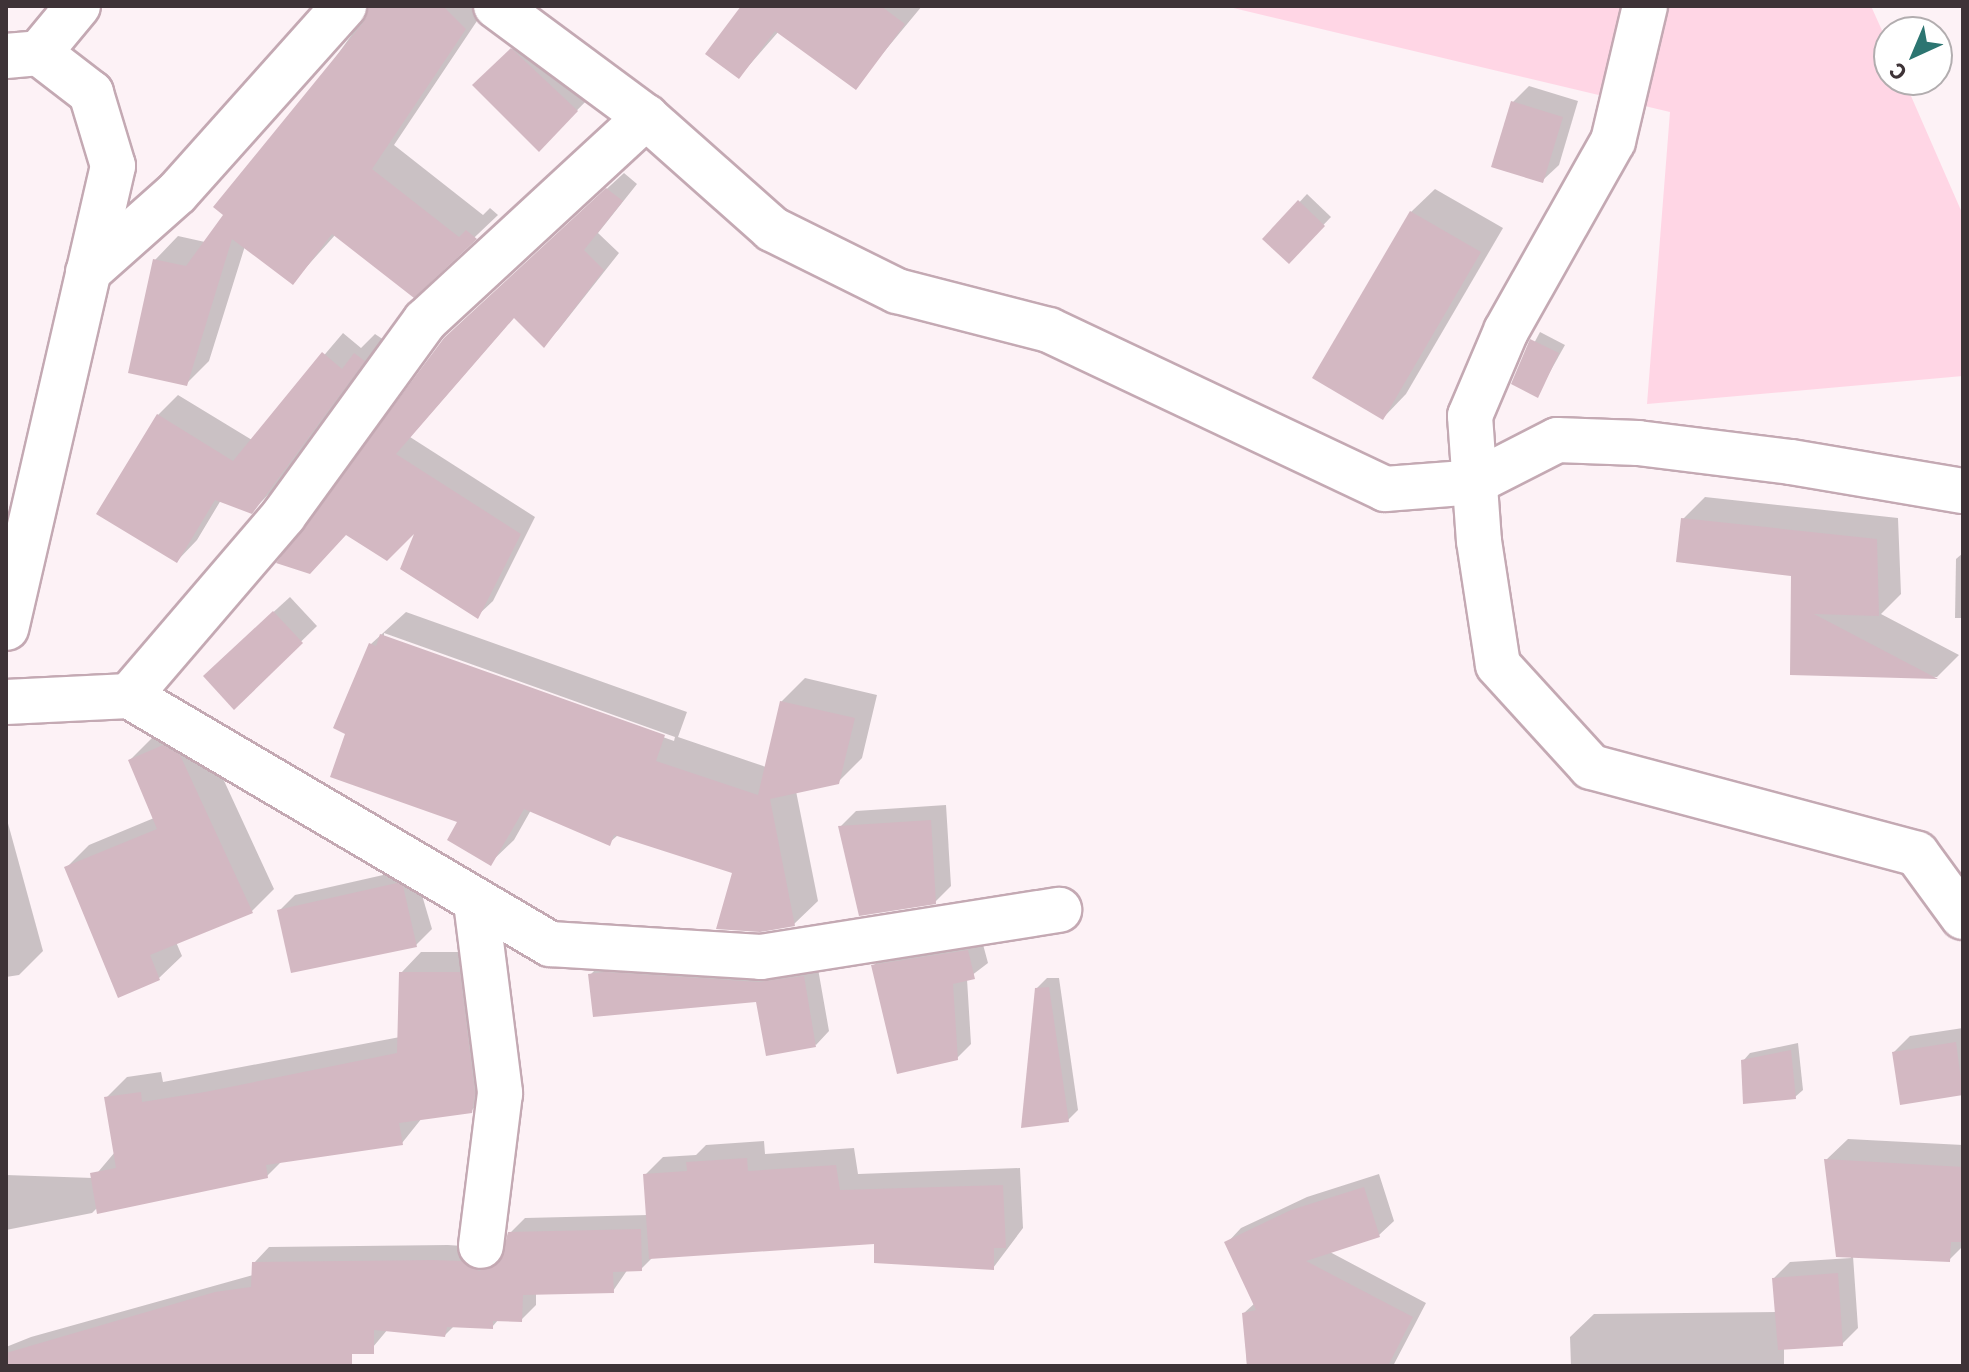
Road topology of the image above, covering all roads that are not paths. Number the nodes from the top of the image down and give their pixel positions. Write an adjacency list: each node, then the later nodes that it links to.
1 (78, 6): 5 (street)
2 (344, 6): 7 (street)
3 (496, 6): 6 (street)
4 (1645, 6): 8 (street)
5 (22, 54): 7 (street)
6 (646, 117): 8 (street); 11 (street)
7 (88, 272): 10 (street)
8 (1475, 482): 9 (street); 15 (street)
9 (1963, 491)
10 (6, 628)
11 (129, 696): 12 (street); 13 (street)
12 (6, 702)
13 (476, 902): 14 (street); 16 (street)
14 (1059, 910)
15 (1963, 917)
16 (481, 1246)

